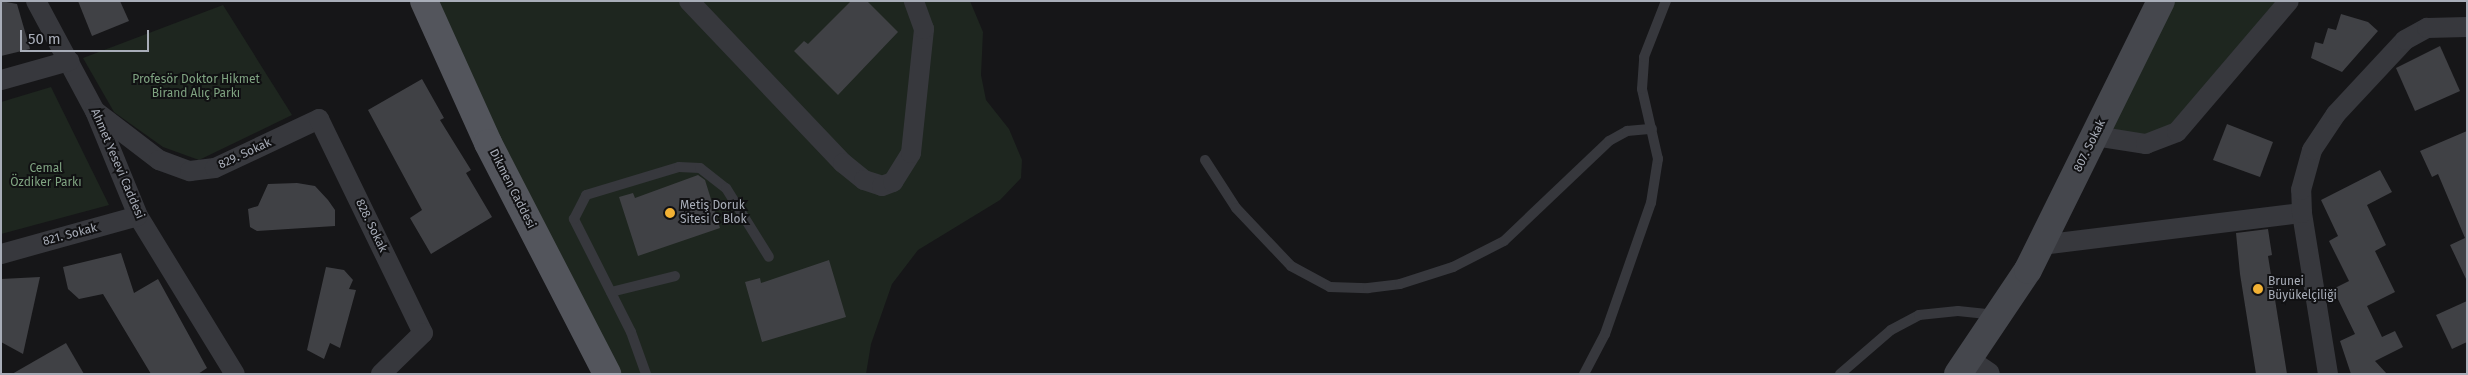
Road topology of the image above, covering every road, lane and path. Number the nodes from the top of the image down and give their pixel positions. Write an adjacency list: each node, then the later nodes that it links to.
1 (36, 1): 9 (street, Ahmet Yesevi Caddesi)
2 (424, 1): 28 (main road, Dikmen Caddesi)
3 (690, 1): 4 (street)
4 (914, 1)
5 (1666, 1): 13 (lane)
6 (2161, 1): 14 (main road, 807. Sokak)
7 (2290, 1): 14 (street)
8 (2467, 27): 16 (street)
9 (69, 61): 10 (street); 11 (street, Ahmet Yesevi Caddesi)
10 (1, 80)
11 (95, 111): 12 (street, 829. Sokak); 17 (street, Ahmet Yesevi Caddesi)
12 (319, 119): 27 (street, 828. Sokak)
13 (1652, 130): 15 (lane); 30 (lane)
14 (2095, 136): 18 (main road, 807. Sokak)
15 (1204, 160)
16 (2302, 213): 18 (street); 32 (street)
17 (138, 216): 19 (street, 821. Sokak); 26 (street, Ahmet Yesevi Caddesi)
18 (2041, 245): 22 (main road, 807. Sokak)
19 (1, 254)
20 (770, 257): 23 (lane)
21 (675, 276): 23 (lane)
22 (2015, 290): 24 (main road, 807. Sokak); 25 (main road, 807. Sokak)
23 (611, 292): 29 (lane)
24 (1995, 315): 25 (main road, 807. Sokak); 31 (lane)
25 (1974, 370)
26 (235, 374)
27 (381, 374)
28 (607, 374)
29 (646, 374)
30 (1584, 374)
31 (1840, 374)
32 (2328, 374)

